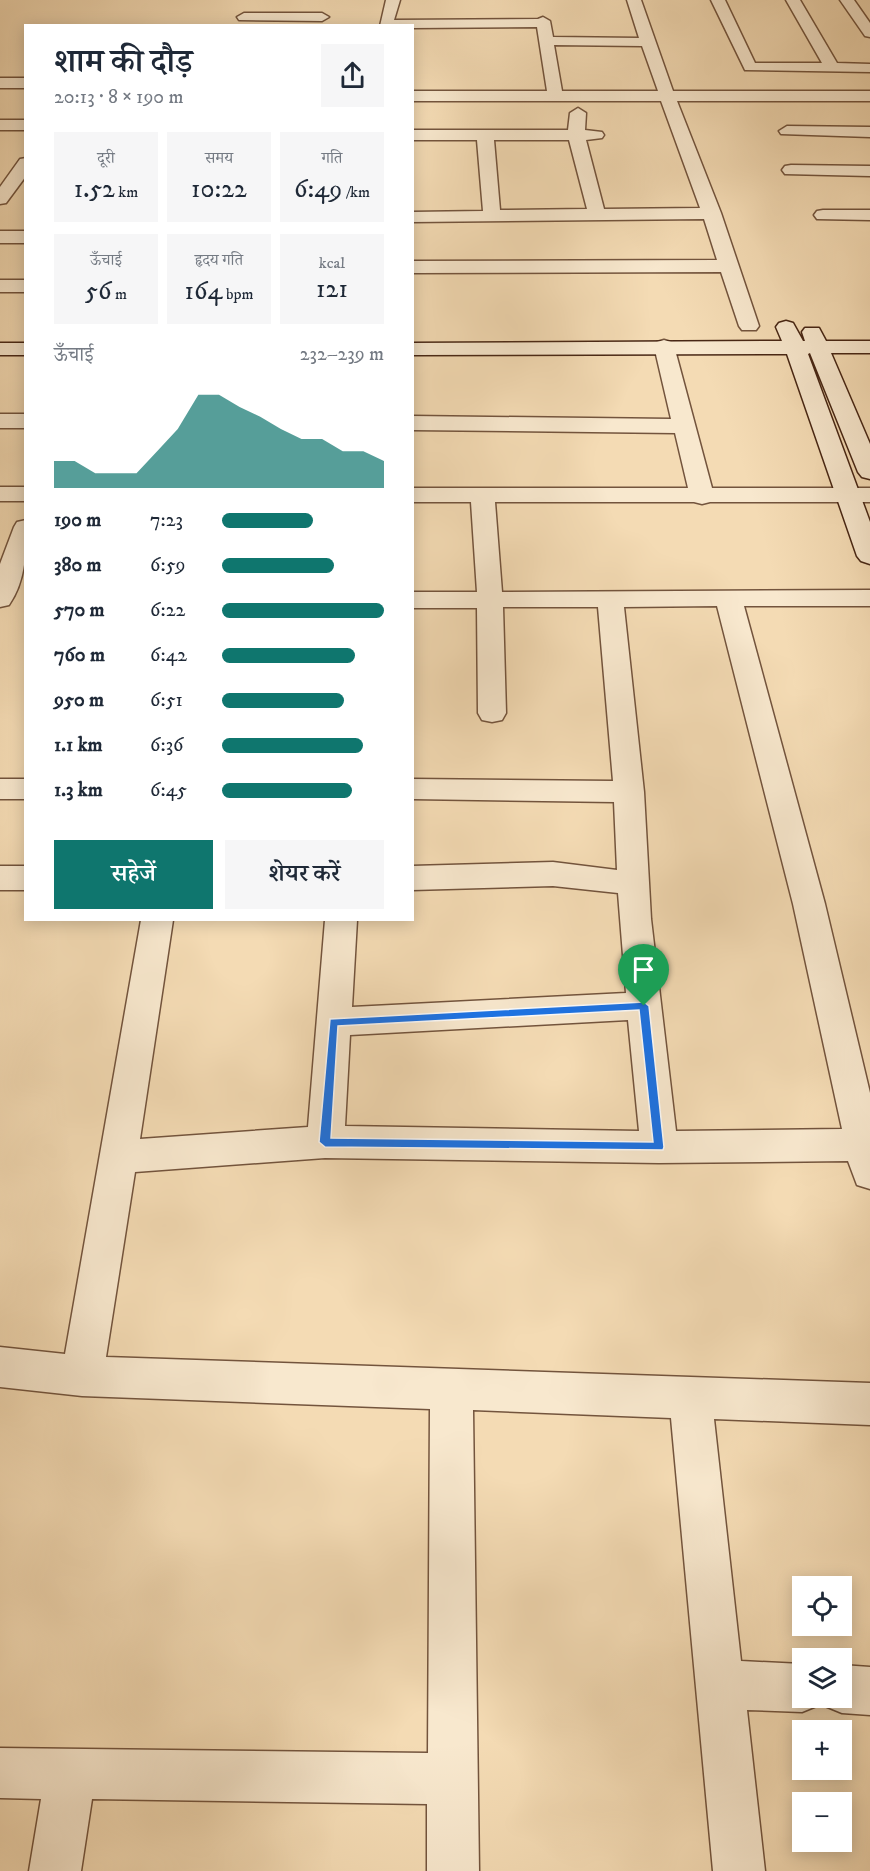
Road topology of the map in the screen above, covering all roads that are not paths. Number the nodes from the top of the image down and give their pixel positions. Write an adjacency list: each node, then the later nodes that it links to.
1 (249, 0): 8 (street)
2 (326, 0): 9 (street)
3 (393, 0): 12 (street)
4 (634, 0): 11 (street)
5 (717, 0): 13 (street)
6 (794, 0): 14 (street)
7 (848, 0): 10 (street)
8 (243, 21): 9 (street)
9 (321, 21)
10 (870, 33)
11 (647, 42): 12 (street); 21 (street)
12 (543, 44): 19 (street)
13 (813, 68): 14 (street); 22 (street)
14 (832, 68): 15 (street)
15 (870, 68)
16 (0, 83): 17 (street)
17 (24, 83)
18 (414, 96): 19 (street)
19 (555, 96): 20 (street)
20 (578, 96): 21 (street); 30 (street)
21 (667, 96): 22 (street); 36 (street)
22 (829, 96): 23 (street)
23 (870, 96)
24 (0, 125): 25 (street)
25 (24, 125)
26 (787, 131): 27 (street)
27 (870, 132)
28 (414, 135): 29 (street)
29 (485, 135): 30 (street); 40 (street)
30 (576, 135): 31 (street); 37 (street)
31 (596, 135)
32 (21, 164): 35 (street)
33 (791, 170): 34 (street)
34 (870, 171)
35 (0, 199)
36 (712, 213): 37 (street); 44 (street)
37 (597, 215): 40 (street)
38 (824, 215): 39 (street)
39 (870, 215)
40 (492, 216): 41 (street)
41 (414, 217)
42 (0, 237): 43 (street)
43 (24, 237)
44 (729, 266): 45 (street); 49 (street)
45 (414, 267)
46 (0, 286): 47 (street)
47 (24, 286)
48 (726, 326): 49 (street)
49 (749, 326): 51 (street)
50 (819, 333): 51 (street); 53 (street); 61 (street)
51 (790, 336): 52 (street); 65 (street)
52 (664, 346): 54 (street); 60 (street)
53 (870, 347)
54 (414, 348)
55 (0, 349): 56 (street)
56 (24, 349)
57 (0, 421): 58 (street)
58 (24, 421)
59 (414, 423): 60 (street)
60 (683, 426): 67 (street)
61 (870, 472)
62 (0, 494): 63 (street)
63 (24, 494)
64 (414, 495): 66 (street)
65 (859, 495): 67 (street); 69 (street)
66 (483, 496): 67 (street); 75 (street)
67 (702, 496)
68 (24, 533): 74 (street)
69 (870, 556)
70 (728, 597): 72 (street); 73 (street); 93 (street)
71 (24, 598): 74 (street)
72 (610, 598): 75 (street); 81 (street)
73 (870, 598)
74 (0, 599)
75 (490, 599): 76 (street); 77 (street)
76 (414, 600)
77 (492, 713)
78 (0, 789): 79 (street)
79 (24, 789)
80 (414, 789): 81 (street)
81 (629, 792): 85 (street)
82 (0, 878): 83 (street)
83 (24, 878)
84 (414, 878): 85 (street)
85 (633, 883): 88 (street)
86 (157, 921): 92 (street)
87 (341, 921): 89 (street)
88 (644, 1006): 89 (street); 91 (street)
89 (334, 1022): 90 (street)
90 (325, 1142): 91 (street); 92 (street)
91 (659, 1147): 93 (street)
92 (117, 1157): 95 (street)
93 (867, 1159)
94 (0, 1367): 95 (street)
95 (82, 1376): 96 (street)
96 (451, 1389): 97 (street); 105 (street)
97 (690, 1397): 98 (street); 99 (street)
98 (870, 1404)
99 (720, 1684): 100 (street); 108 (street)
100 (792, 1688)
101 (852, 1690): 102 (street)
102 (870, 1691)
103 (0, 1773): 104 (street)
104 (71, 1774): 105 (street); 106 (street)
105 (453, 1779): 107 (street)
106 (55, 1871)
107 (453, 1871)
108 (739, 1871)

